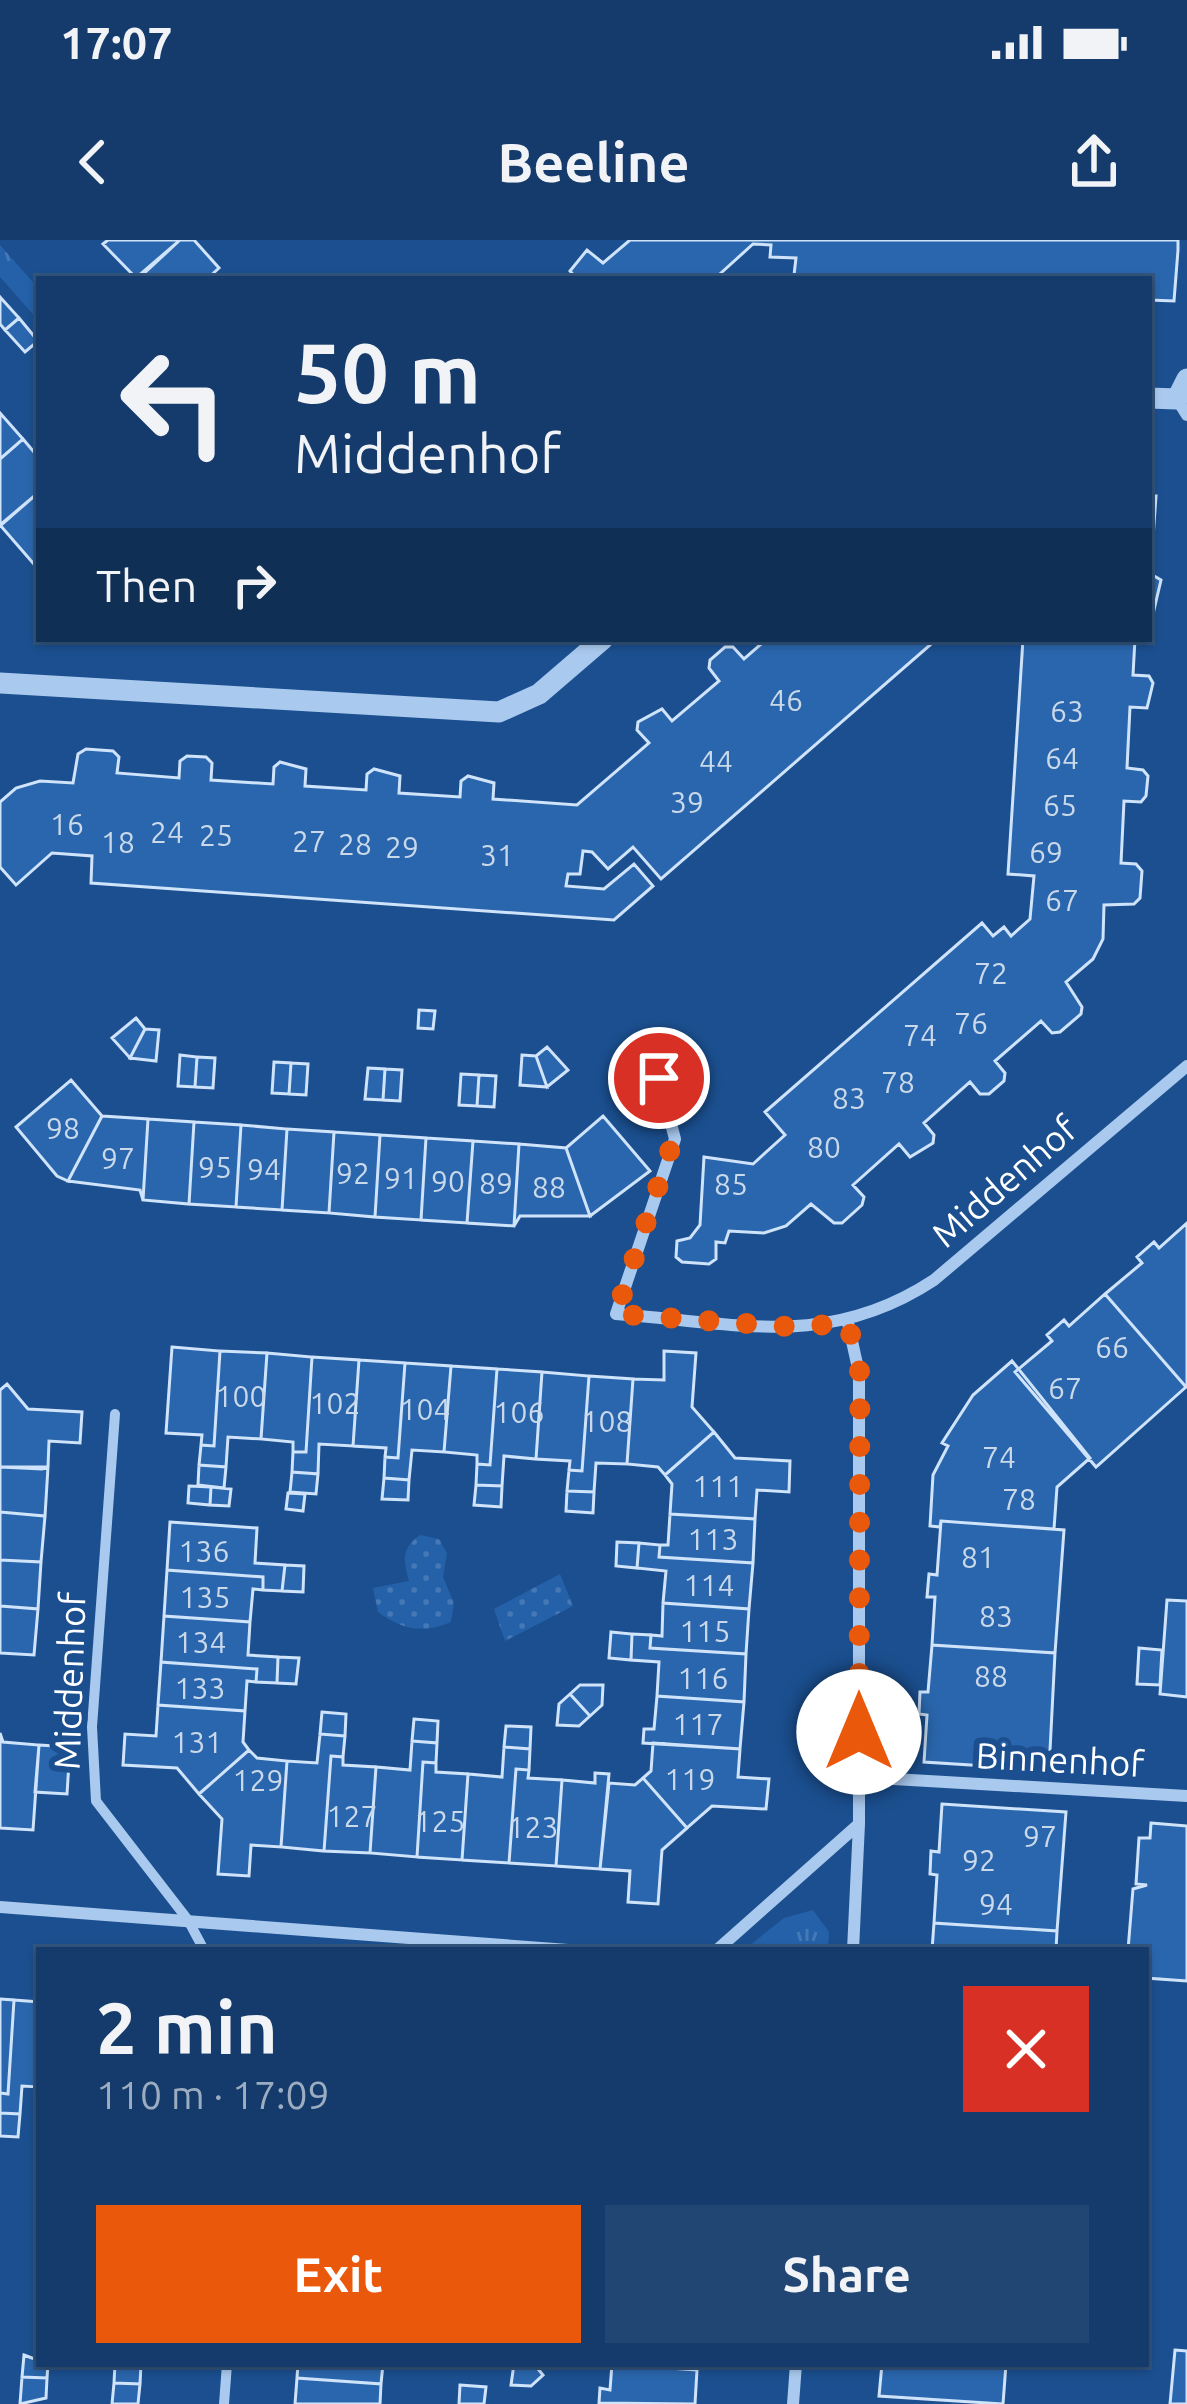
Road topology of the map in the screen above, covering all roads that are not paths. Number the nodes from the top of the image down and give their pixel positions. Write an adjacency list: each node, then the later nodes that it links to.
1 (1152, 398): 2 (street)
2 (1184, 398)
3 (600, 642): 4 (street)
4 (0, 683)
5 (1187, 1066): 7 (street, Middenhof)
6 (659, 1078): 7 (street, Middenhof)
7 (848, 1323): 9 (street)
8 (116, 1414): 13 (street, Middenhof)
9 (859, 1777): 10 (street, Binnenhof); 11 (street)
10 (1187, 1796)
11 (859, 1824): 16 (street); 17 (street)
12 (0, 1907): 13 (street)
13 (188, 1920): 14 (street, Middenhof); 15 (street)
14 (202, 1947)
15 (530, 1947)
16 (721, 1947)
17 (853, 1947)
18 (227, 2367): 20 (street)
19 (796, 2367): 21 (street)
20 (224, 2404)
21 (793, 2404)

